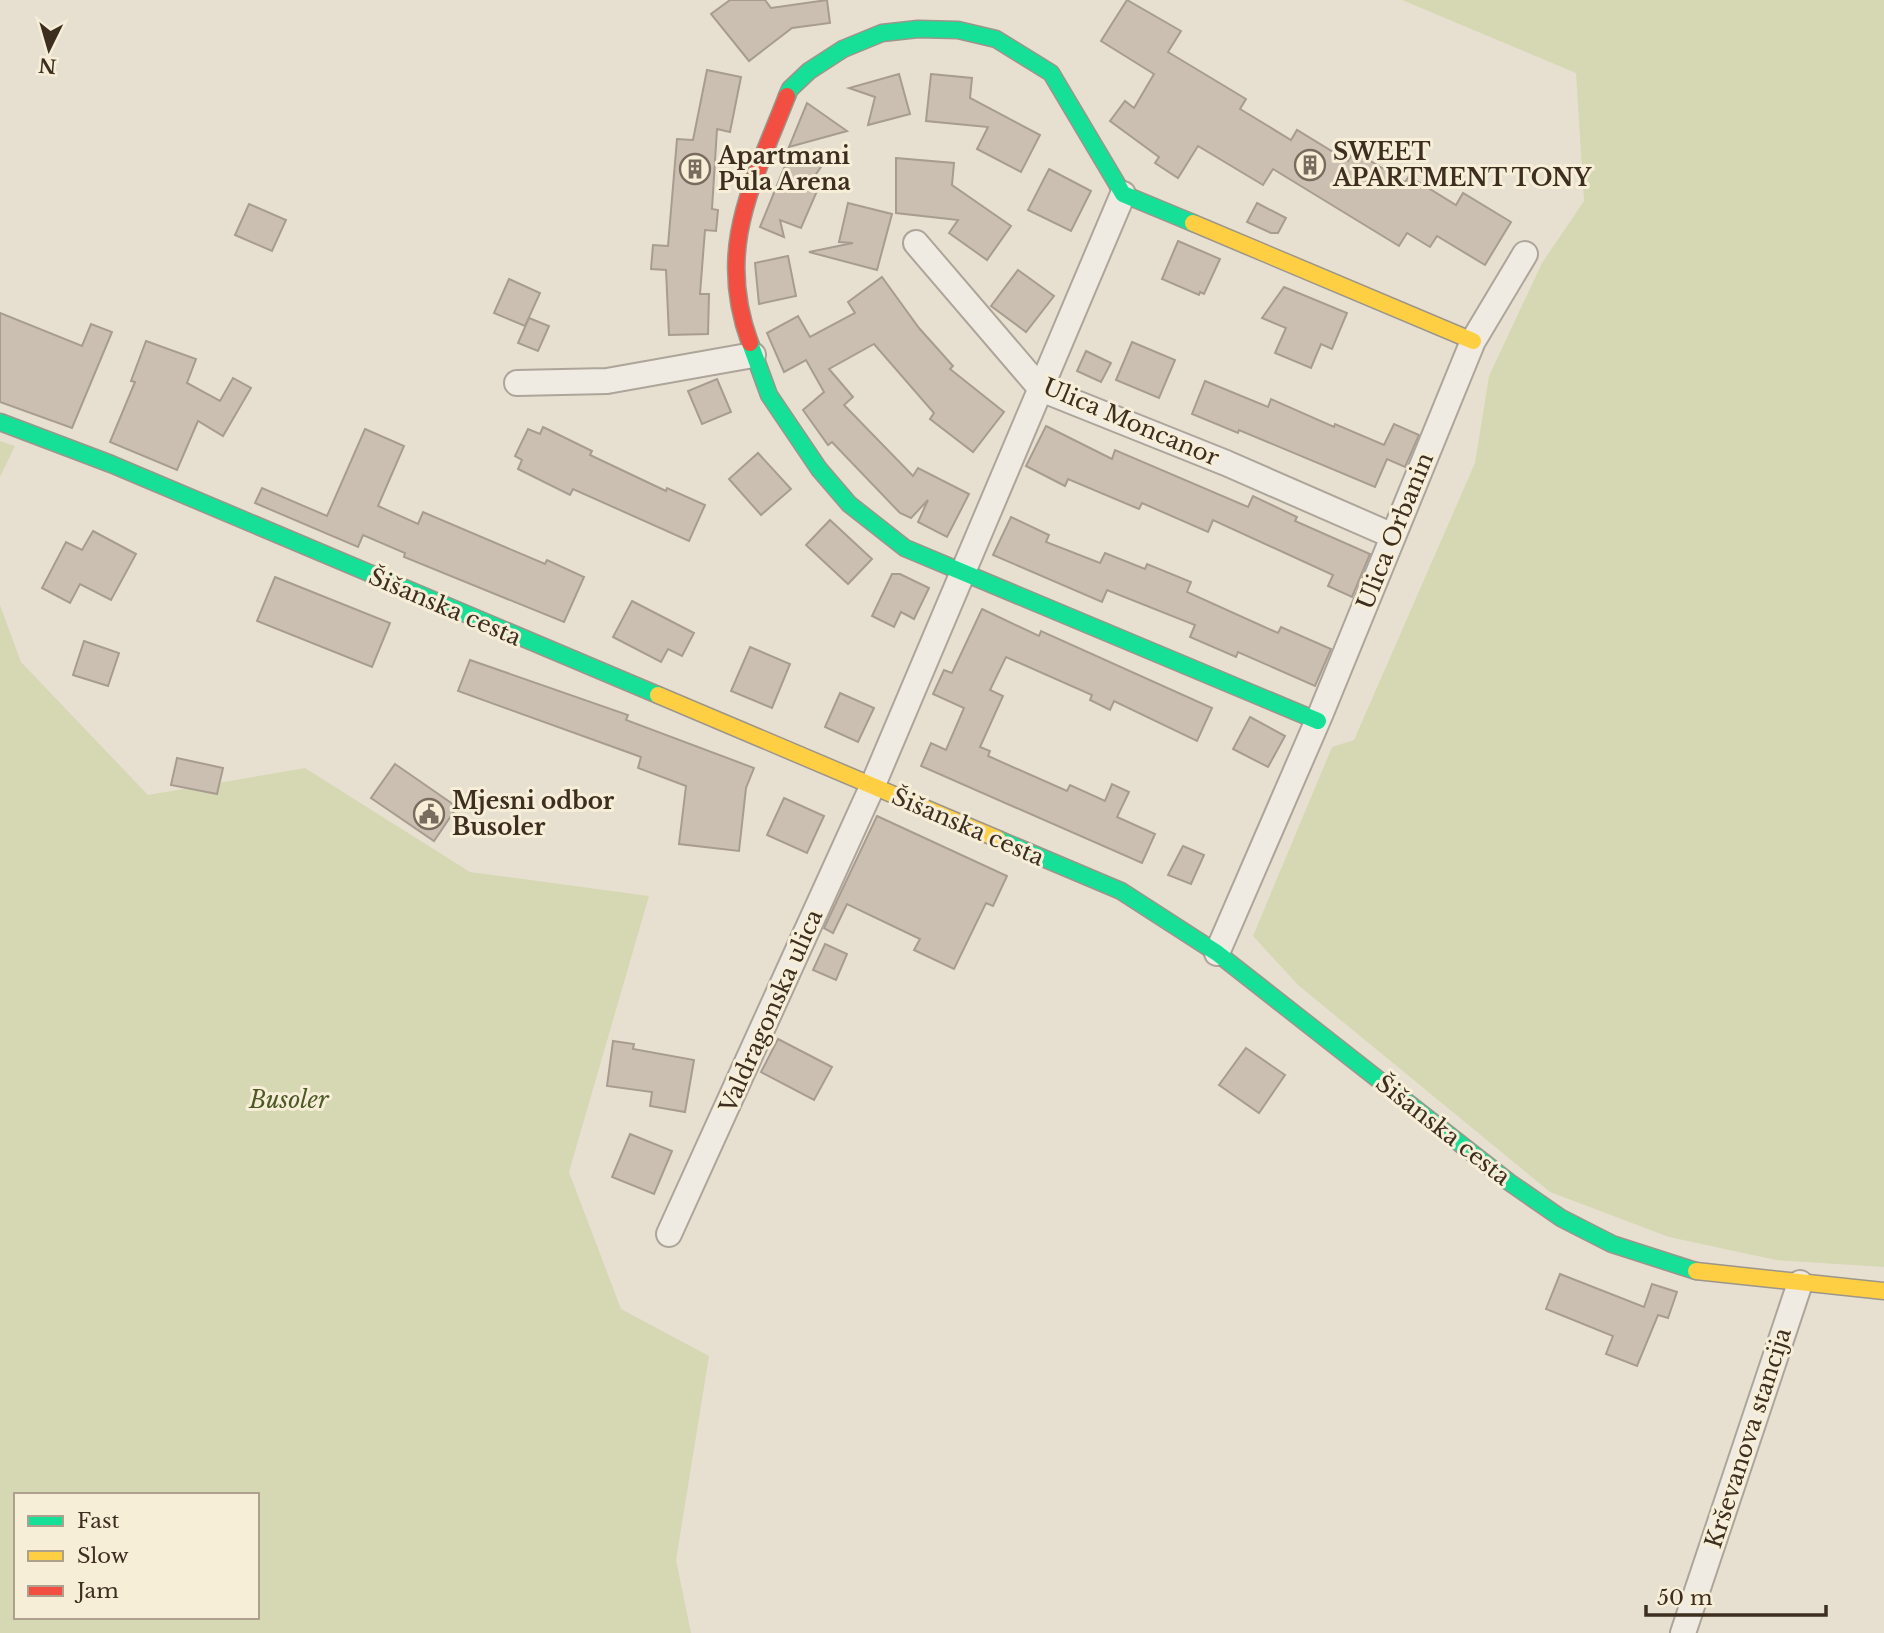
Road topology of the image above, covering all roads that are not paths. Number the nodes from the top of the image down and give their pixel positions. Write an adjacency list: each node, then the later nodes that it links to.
1 (1123, 194): 4 (main road); 5 (main road); 7 (street)
2 (916, 243): 7 (street, Ulica Moncanor)
3 (1525, 254): 4 (street, Ulica Orbanin)
4 (1473, 341): 9 (street, Ulica Orbanin)
5 (753, 355): 6 (street); 10 (main road)
6 (517, 383)
7 (1041, 389): 9 (street, Ulica Moncanor); 10 (street)
8 (0, 422): 12 (main road, Šišanska cesta)
9 (1394, 536): 11 (street, Ulica Orbanin)
10 (962, 574): 11 (main road); 12 (street)
11 (1318, 721): 13 (street, Ulica Orbanin)
12 (872, 788): 13 (main road, Šišanska cesta); 14 (street, Valdragonska ulica)
13 (1217, 953): 15 (main road, Šišanska cesta)
14 (669, 1234)
15 (1800, 1283): 16 (main road, Šišanska cesta); 17 (street, Krševanova stancija)
16 (1884, 1291)
17 (1684, 1633)

